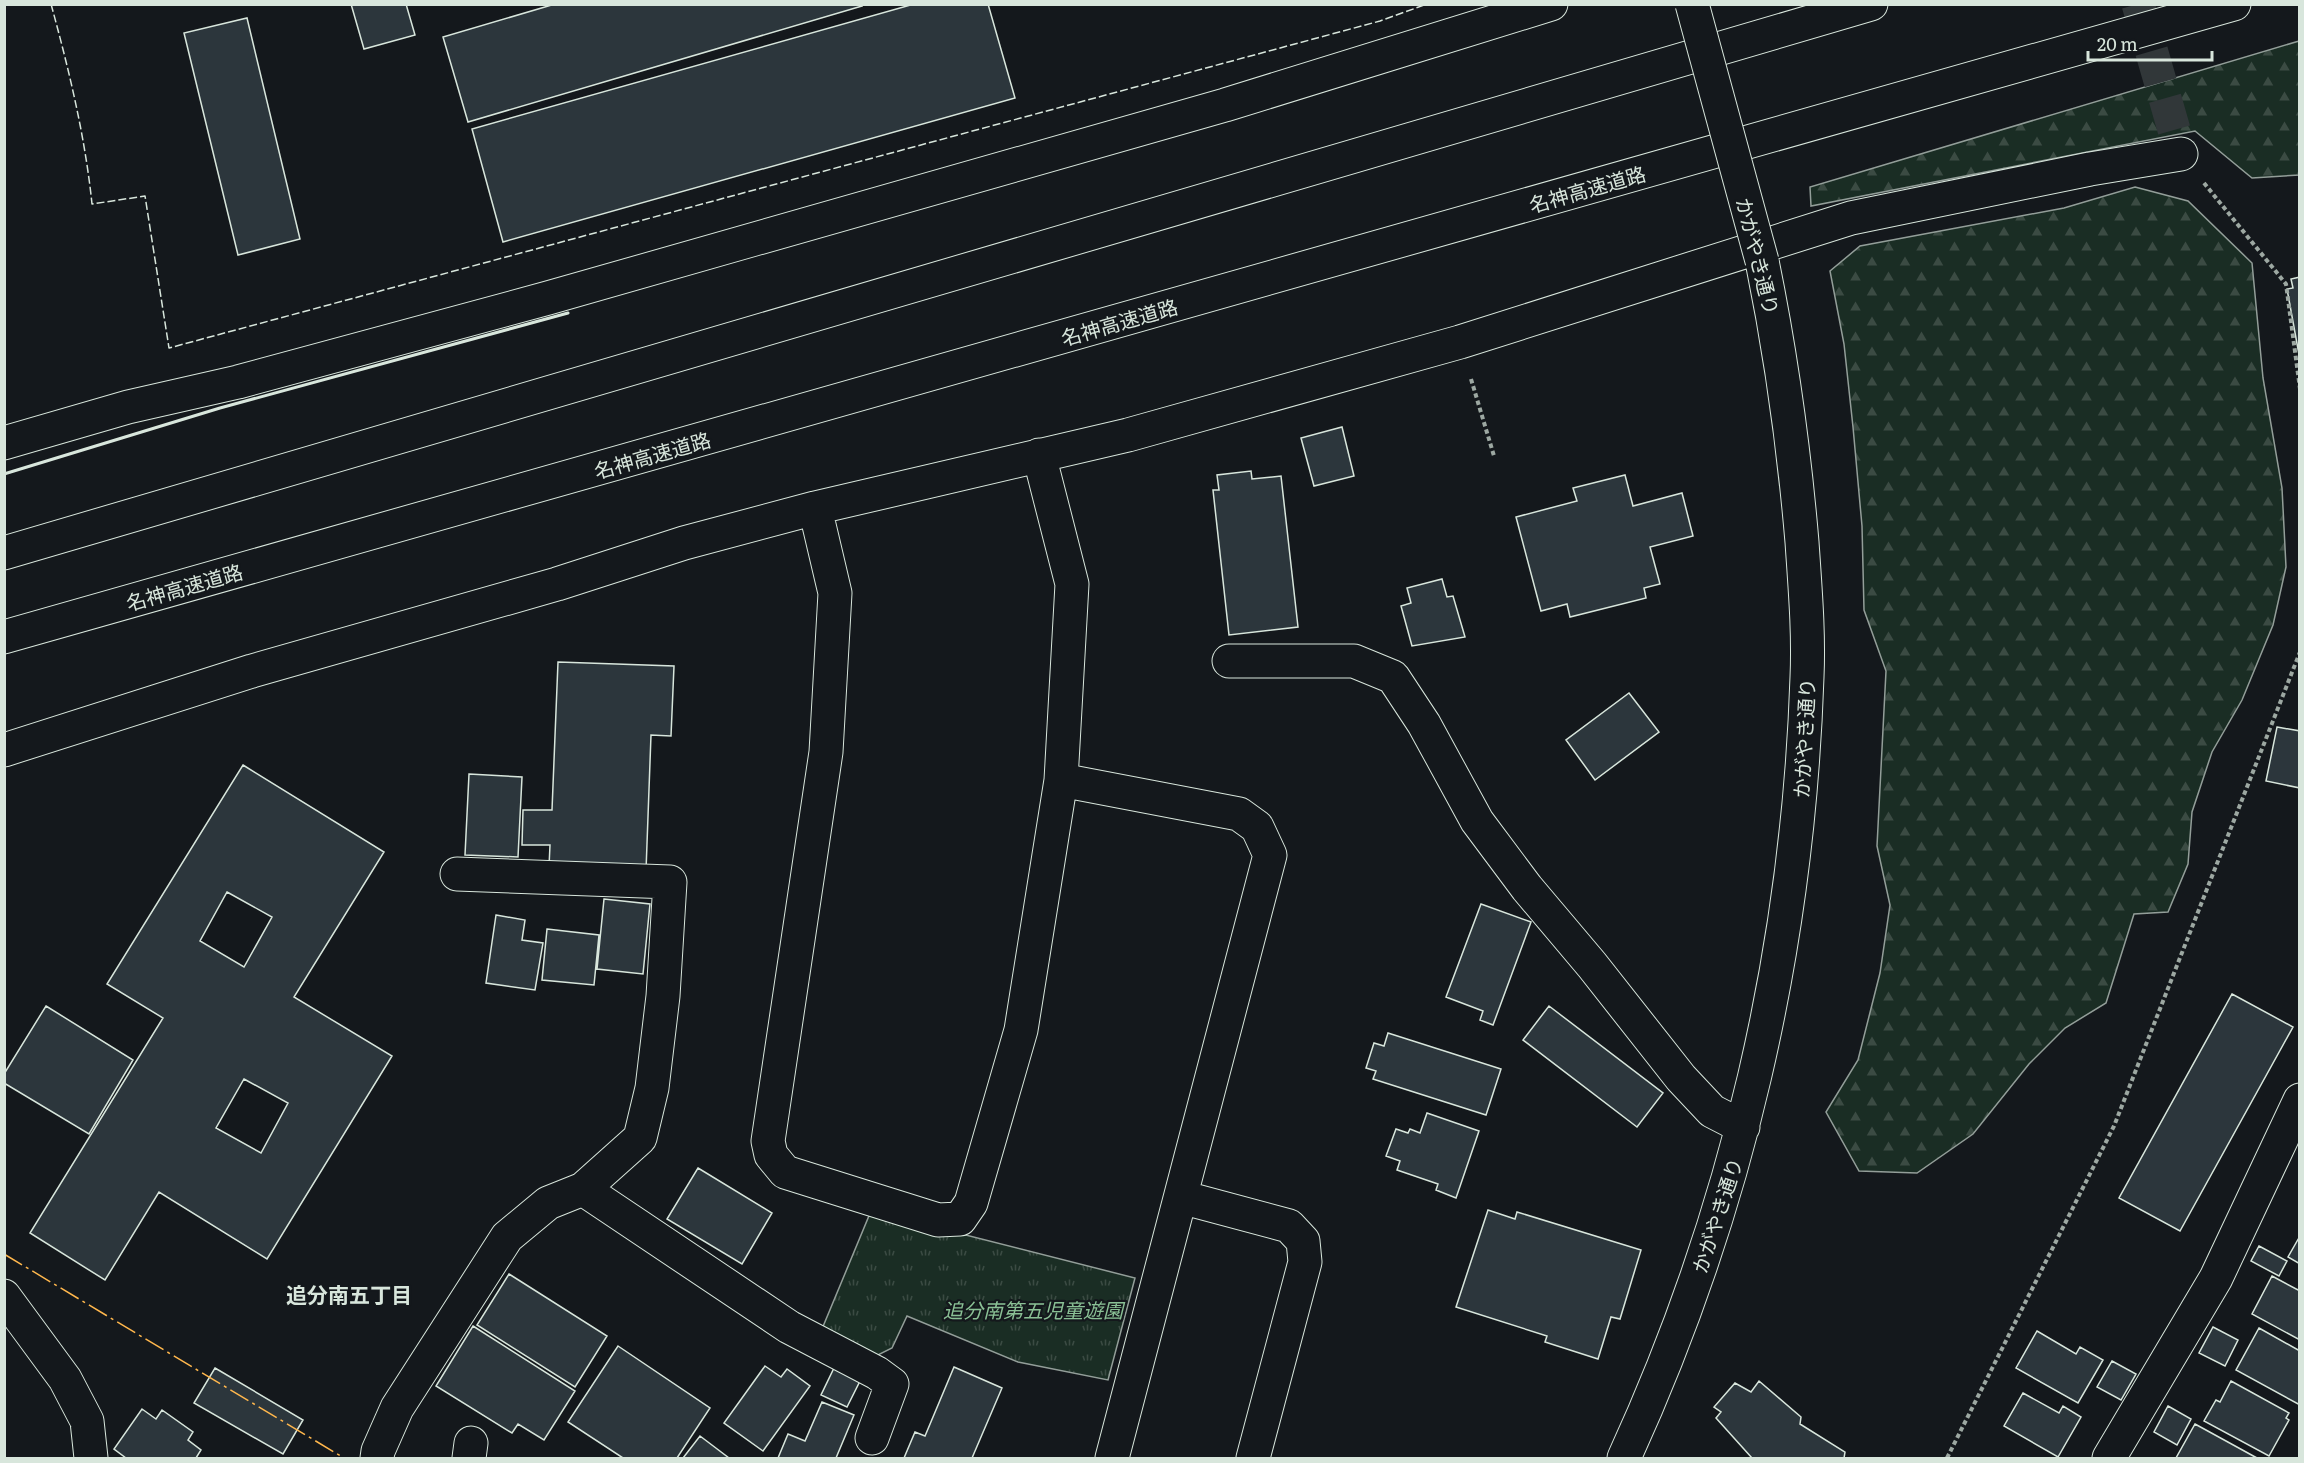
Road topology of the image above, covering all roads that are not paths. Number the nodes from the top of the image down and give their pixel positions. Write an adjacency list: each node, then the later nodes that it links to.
1 (1551, 4): 6 (main road)
2 (1692, 4): 16 (main road, かがやき通り, bridge)
3 (1871, 4): 9 (main road)
4 (2234, 4): 10 (main road, 名神高速道路)
5 (2181, 154): 7 (main road)
6 (4, 443)
7 (1039, 455): 8 (main road); 13 (main road)
8 (815, 508): 12 (main road); 13 (main road)
9 (4, 553)
10 (4, 637)
11 (1229, 661): 16 (main road)
12 (4, 750)
13 (1060, 780): 18 (main road)
14 (457, 874): 17 (main road)
15 (2300, 1100): 26 (main road)
16 (1743, 1127): 25 (main road, かがやき通り)
17 (583, 1189): 20 (main road); 22 (main road)
18 (1181, 1197): 23 (main road); 24 (main road)
19 (4, 1296): 21 (main road)
20 (872, 1438)
21 (91, 1458)
22 (377, 1458)
23 (1112, 1458)
24 (1253, 1458)
25 (1624, 1458)
26 (2109, 1458)

